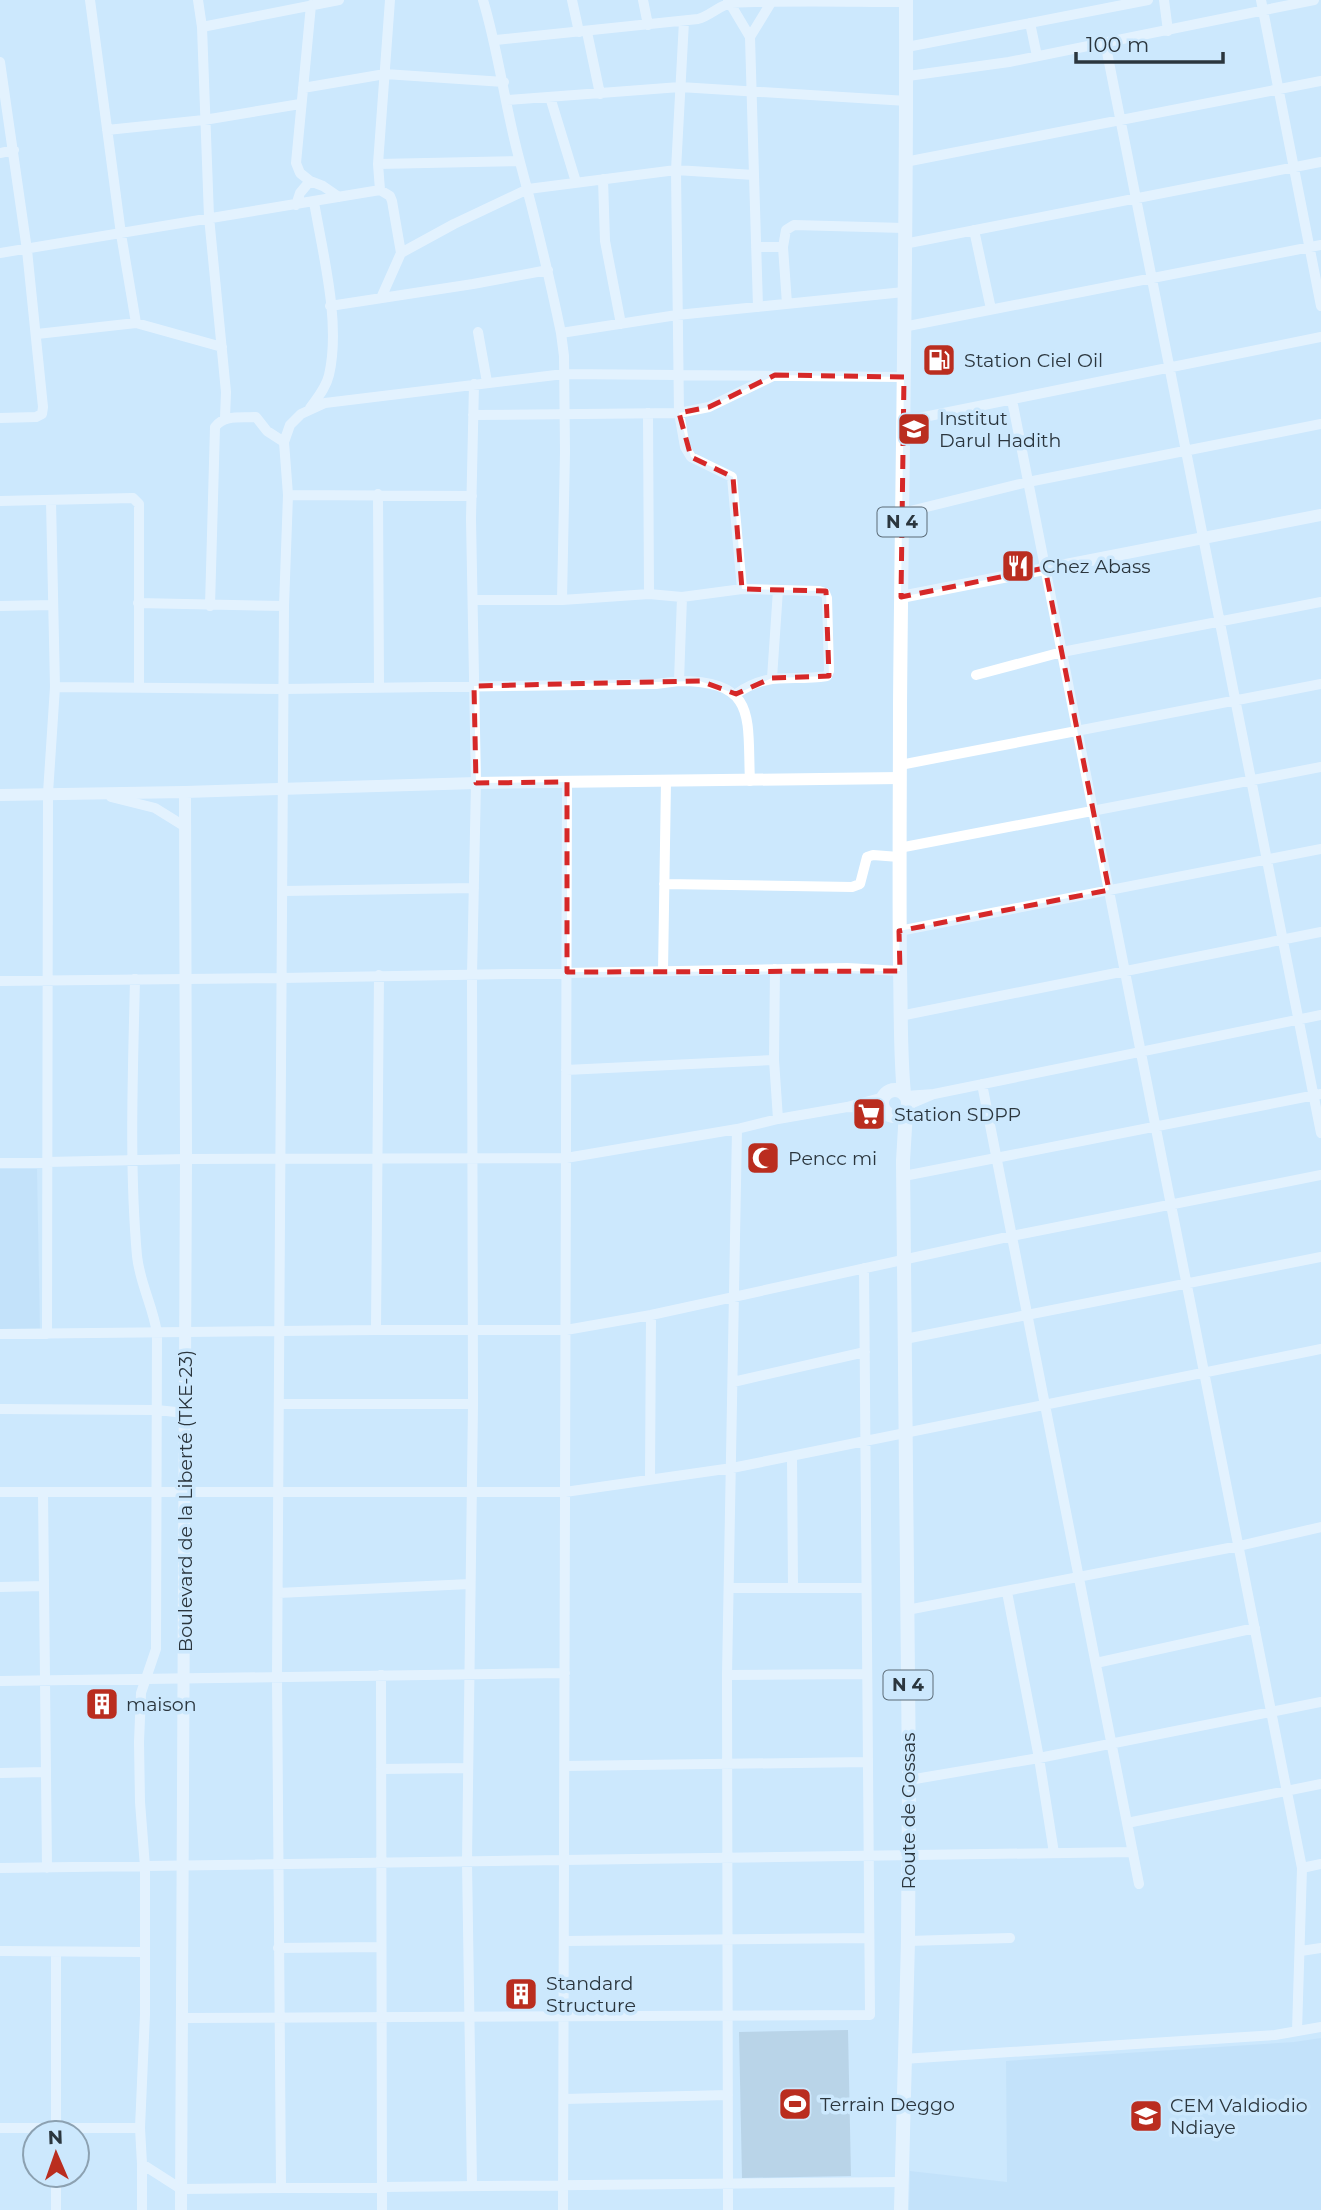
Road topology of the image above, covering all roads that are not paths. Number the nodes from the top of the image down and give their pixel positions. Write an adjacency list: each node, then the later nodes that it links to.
1 (90, 0): 44 (street)
2 (198, 0): 20 (street)
3 (339, 0): 15 (street)
4 (390, 0): 29 (street)
5 (483, 0): 24 (street)
6 (572, 0): 22 (street)
7 (643, 0): 19 (street)
8 (1149, 0): 18 (street)
9 (1164, 0): 21 (street)
10 (1314, 0): 16 (street)
11 (728, 1): 12 (street); 17 (street); 23 (street)
12 (772, 1): 13 (street); 23 (street)
13 (876, 1): 14 (street)
14 (906, 1): 26 (main road, N 4)
15 (311, 5): 20 (street); 34 (street)
16 (1262, 5): 21 (street); 35 (street)
17 (684, 21): 19 (street); 33 (street)
18 (1030, 23): 26 (street); 27 (street)
19 (648, 25): 22 (street)
20 (202, 27): 42 (street)
21 (1168, 31): 25 (street)
22 (583, 32): 24 (street); 37 (street)
23 (750, 37): 36 (street)
24 (496, 40): 32 (street)
25 (1105, 42): 27 (street); 43 (street)
26 (906, 47): 30 (main road, N 4)
27 (1037, 56): 30 (street)
28 (0, 62): 45 (street)
29 (384, 74): 32 (street); 34 (street); 50 (street)
30 (908, 76): 40 (main road, N 4)
31 (1321, 80): 35 (street)
32 (504, 82): 39 (street)
33 (680, 87): 36 (street); 37 (street); 52 (street)
34 (303, 88): 41 (street)
35 (1278, 89): 43 (street); 51 (street)
36 (751, 92): 40 (street); 53 (street)
37 (600, 94): 38 (street)
38 (550, 97): 39 (street); 56 (street)
39 (507, 100): 47 (street)
40 (907, 101): 49 (main road, N 4)
41 (300, 104): 42 (street); 55 (street)
42 (204, 120): 44 (street); 63 (street)
43 (1121, 120): 49 (street); 60 (street)
44 (107, 130): 66 (street)
45 (14, 150): 46 (street); 72 (street)
46 (0, 153)
47 (519, 161): 50 (street); 57 (street)
48 (1321, 162): 51 (street)
49 (905, 163): 64 (main road, N 4)
50 (378, 164): 58 (street)
51 (1294, 168): 60 (street); 71 (street)
52 (676, 170): 53 (street); 54 (street); 84 (street)
53 (754, 175): 69 (street)
54 (603, 179): 56 (street); 86 (street)
55 (310, 181): 59 (street); 62 (street)
56 (576, 182): 57 (street)
57 (528, 189): 74 (street); 75 (street)
58 (380, 190): 59 (street); 74 (street)
59 (339, 197): 61 (street)
60 (1136, 199): 65 (street); 76 (street)
61 (314, 202): 62 (street); 80 (street)
62 (296, 205): 63 (street)
63 (209, 218): 66 (street); 92 (street)
64 (904, 228): 67 (main road, N 4); 70 (street)
65 (974, 230): 67 (street); 83 (street)
66 (121, 234): 72 (street); 85 (street)
67 (904, 244): 77 (main road, N 4)
68 (1321, 245): 71 (street)
69 (756, 247): 70 (street); 82 (street)
70 (783, 247): 79 (street)
71 (1309, 247): 76 (street); 81 (street)
72 (27, 250): 73 (street); 90 (street)
73 (0, 253)
74 (401, 253): 78 (street)
75 (548, 270): 78 (street); 89 (street)
76 (1152, 278): 83 (street); 93 (street)
77 (904, 292): 79 (street); 87 (main road, N 4)
78 (381, 298): 80 (street)
79 (788, 304): 82 (street)
80 (330, 306): 101 (street)
81 (1321, 306)
82 (758, 307): 84 (street)
83 (991, 309): 87 (street)
84 (677, 314): 86 (street); 95 (street)
85 (136, 323): 90 (street); 92 (street)
86 (621, 324): 89 (street)
87 (903, 327): 97 (main road, N 4)
88 (478, 332): 98 (street)
89 (562, 333): 94 (street)
90 (37, 334): 106 (street)
91 (1321, 337): 93 (street)
92 (222, 347): 107 (street)
93 (1170, 368): 100 (street); 111 (street)
94 (564, 374): 95 (street); 98 (street); 104 (street)
95 (678, 374): 96 (street); 103 (street)
96 (775, 375): 97 (street); 103 (street)
97 (904, 377): 108 (main road, N 4)
98 (487, 382): 99 (street)
99 (474, 384): 101 (street); 105 (street)
100 (1012, 400): 108 (street); 112 (street)
101 (308, 411): 110 (street)
102 (648, 413): 103 (street); 104 (street); 124 (street)
103 (679, 413): 122 (street)
104 (565, 414): 105 (street); 128 (street)
105 (473, 415): 115 (street)
106 (0, 418)
107 (225, 418): 110 (street); 133 (street)
108 (904, 421): 118 (main road, N 4)
109 (1321, 425): 111 (street)
110 (284, 442): 113 (street)
111 (1186, 451): 112 (street); 120 (street)
112 (1028, 482): 118 (street); 121 (street)
113 (288, 495): 114 (street); 134 (street)
114 (377, 495): 115 (street); 141 (street)
115 (472, 496): 127 (street)
116 (0, 501): 117 (street)
117 (51, 501): 130 (street); 131 (street)
118 (902, 513): 126 (main road, N 4)
119 (1321, 515): 120 (street)
120 (1203, 538): 121 (street); 135 (street)
121 (1045, 568): 126 (street); 136 (street)
122 (742, 589): 123 (street); 125 (street)
123 (778, 590): 138 (street); 138 (street)
124 (649, 594): 125 (street); 128 (street)
125 (682, 597): 139 (street)
126 (901, 597): 150 (main road, N 4)
127 (472, 600): 128 (street); 142 (street)
128 (562, 600)
129 (1321, 602): 135 (street)
130 (138, 603): 133 (street); 144 (street)
131 (53, 605): 132 (street); 143 (street)
132 (0, 606)
133 (209, 606): 134 (street)
134 (284, 606): 145 (street)
135 (1220, 622): 136 (street); 147 (street)
136 (1062, 652): 137 (street); 148 (street)
137 (976, 675)
138 (772, 678): 146 (street)
139 (679, 681): 142 (street); 146 (street)
140 (1321, 684): 147 (street)
141 (379, 686): 142 (street); 145 (street)
142 (474, 686): 155 (street)
143 (55, 687): 144 (street); 158 (street)
144 (139, 687): 145 (street)
145 (284, 689): 156 (street)
146 (736, 694): 153 (street)
147 (1235, 700): 148 (street); 151 (street)
148 (1078, 730): 150 (street); 161 (street)
149 (1321, 767): 151 (street)
150 (900, 772): 153 (street); 164 (main road, N 4)
151 (1251, 780): 161 (street); 165 (street)
152 (666, 781): 153 (street); 154 (street); 166 (street)
153 (750, 781)
154 (567, 782): 155 (street); 177 (street)
155 (476, 783): 156 (street); 167 (street)
156 (283, 789): 157 (street); 169 (street)
157 (184, 792): 160 (street); 162 (street, Boulevard de la Liberté (TKE-23))
158 (48, 793): 159 (street); 160 (street); 183 (street)
159 (0, 794)
160 (97, 794): 162 (street)
161 (1094, 811): 164 (street); 168 (street)
162 (184, 826): 180 (street, Boulevard de la Liberté (TKE-23))
163 (1321, 849): 165 (street)
164 (899, 852): 166 (street); 170 (main road, N 4)
165 (1267, 860): 168 (street); 172 (street)
166 (663, 884): 174 (street)
167 (474, 888): 169 (street); 179 (street)
168 (1109, 890): 170 (street); 176 (street)
169 (283, 891): 181 (street)
170 (899, 931): 175 (main road, N 4)
171 (1321, 932): 172 (street)
172 (1283, 939): 176 (street); 187 (street)
173 (775, 969): 174 (street); 175 (street); 189 (street)
174 (663, 971): 177 (street)
175 (900, 971): 186 (main road, N 4)
176 (1125, 971): 186 (street); 188 (street)
177 (567, 972): 179 (street); 190 (street)
178 (379, 975): 179 (street); 181 (street); 203 (street)
179 (472, 975): 202 (street)
180 (186, 978): 181 (street); 182 (street); 200 (street, Boulevard de la Liberté (TKE-23))
181 (282, 978): 201 (street)
182 (135, 979): 183 (street); 204 (street)
183 (46, 980): 184 (street); 205 (street)
184 (0, 981)
185 (1321, 1015): 187 (street)
186 (900, 1016): 193 (main road, N 4)
187 (1299, 1020): 188 (street); 192 (street)
188 (1141, 1052): 191 (street); 195 (street)
189 (774, 1060): 190 (street); 194 (street)
190 (566, 1070): 198 (street)
191 (982, 1084): 193 (street); 199 (street)
192 (1317, 1095): 195 (street); 197 (street)
193 (896, 1102): 194 (street); 208 (main road, Route de Gossas / N 4)
194 (778, 1119): 196 (street)
195 (1156, 1126): 199 (street); 209 (street)
196 (737, 1129): 198 (street); 215 (street)
197 (1321, 1133)
198 (566, 1158): 202 (street); 219 (street)
199 (997, 1158): 208 (street); 210 (street)
200 (186, 1159): 201 (street); 204 (street); 221 (street, Boulevard de la Liberté (TKE-23))
201 (281, 1159): 203 (street); 222 (street)
202 (473, 1159): 203 (street); 220 (street)
203 (376, 1160): 218 (street)
204 (132, 1161): 205 (street); 223 (street)
205 (47, 1162): 206 (street); 225 (street)
206 (0, 1163)
207 (1321, 1175): 209 (street)
208 (904, 1176): 212 (main road, Route de Gossas / N 4)
209 (1171, 1205): 210 (street); 214 (street)
210 (1012, 1236): 212 (street); 216 (street)
211 (1321, 1256): 214 (street)
212 (905, 1260): 213 (street); 226 (main road, Route de Gossas / N 4)
213 (864, 1268): 215 (street); 228 (street)
214 (1187, 1283): 216 (street); 229 (street)
215 (733, 1297): 217 (street); 230 (street)
216 (1028, 1314): 226 (street); 233 (street)
217 (651, 1315): 219 (street); 241 (street)
218 (376, 1330): 220 (street); 222 (street)
219 (566, 1330): 220 (street); 244 (street)
220 (473, 1331): 232 (street)
221 (186, 1332): 222 (street); 223 (street); 236 (street, Boulevard de la Liberté (TKE-23))
222 (280, 1332): 231 (street)
223 (157, 1333): 225 (street); 235 (street)
224 (0, 1334): 225 (street)
225 (47, 1334)
226 (905, 1339): 237 (main road, Route de Gossas / N 4)
227 (1321, 1349): 229 (street)
228 (865, 1352): 230 (street); 238 (street)
229 (1205, 1372): 233 (street); 250 (street)
230 (733, 1382): 240 (street)
231 (280, 1404): 232 (street); 248 (street)
232 (473, 1404): 246 (street)
233 (1045, 1404): 237 (street); 251 (street)
234 (0, 1409): 235 (street)
235 (157, 1410): 236 (street); 247 (street)
236 (185, 1413): 245 (street, Boulevard de la Liberté (TKE-23))
237 (905, 1434): 238 (street); 260 (main road, Route de Gossas / N 4)
238 (865, 1441): 239 (street); 257 (street)
239 (792, 1456): 240 (street); 256 (street)
240 (732, 1468): 241 (street); 255 (street)
241 (650, 1480): 244 (street)
242 (0, 1492): 243 (street)
243 (43, 1492): 247 (street); 253 (street)
244 (565, 1492): 246 (street); 263 (street)
245 (185, 1493): 247 (street); 248 (street); 270 (street, Boulevard de la Liberté (TKE-23))
246 (471, 1493): 248 (street); 252 (street)
247 (156, 1494): 269 (street)
248 (279, 1494): 258 (street)
249 (1321, 1527): 250 (street)
250 (1239, 1546): 251 (street); 261 (street)
251 (1079, 1577): 259 (street); 262 (street)
252 (470, 1584): 258 (street); 264 (street)
253 (44, 1586): 254 (street); 271 (street)
254 (0, 1587)
255 (729, 1588): 256 (street); 267 (street)
256 (793, 1588): 257 (street)
257 (866, 1588): 265 (street)
258 (278, 1592): 268 (street)
259 (1007, 1592): 260 (street); 276 (street)
260 (907, 1610): 284 (main road, Route de Gossas / N 4)
261 (1255, 1628): 262 (street); 274 (street)
262 (1096, 1663): 275 (street)
263 (565, 1673): 264 (street); 279 (street)
264 (469, 1674): 266 (street); 280 (street)
265 (867, 1674): 267 (street); 277 (street)
266 (381, 1675): 268 (street); 281 (street)
267 (727, 1675): 278 (street)
268 (277, 1677): 270 (street); 297 (street)
269 (146, 1678): 270 (street); 271 (street); 298 (street)
270 (184, 1678): 299 (street, Boulevard de la Liberté (TKE-23))
271 (46, 1680): 272 (street); 282 (street)
272 (0, 1681)
273 (1321, 1702): 274 (street)
274 (1273, 1712): 275 (street); 286 (street)
275 (1112, 1744): 276 (street); 287 (street)
276 (1039, 1758): 284 (street); 289 (street)
277 (868, 1762): 278 (street); 290 (street)
278 (726, 1764): 279 (street); 292 (street)
279 (565, 1766): 293 (street)
280 (468, 1768): 281 (street); 294 (street)
281 (381, 1769): 295 (street)
282 (44, 1772): 283 (street); 301 (street)
283 (0, 1773)
284 (909, 1780): 291 (main road, Route de Gossas / N 4)
285 (1321, 1784): 286 (street)
286 (1287, 1791): 287 (street); 302 (street)
287 (1127, 1823): 288 (street)
288 (1133, 1852): 289 (street); 303 (street)
289 (1054, 1853): 291 (street)
290 (869, 1856): 291 (street); 292 (street); 304 (street)
291 (908, 1856): 308 (main road, Route de Gossas / N 4)
292 (727, 1859): 293 (street); 306 (street)
293 (564, 1861): 294 (street); 307 (street)
294 (467, 1862): 295 (street); 320 (street)
295 (381, 1864): 297 (street); 309 (street)
296 (1321, 1864): 302 (street)
297 (277, 1865): 299 (street); 310 (street)
298 (145, 1867): 299 (street); 301 (street); 315 (street)
299 (183, 1867): 321 (street, Boulevard de la Liberté (TKE-23))
300 (0, 1868): 301 (street)
301 (47, 1868)
302 (1303, 1868): 313 (street)
303 (1139, 1885)
304 (869, 1938): 306 (street); 316 (street)
305 (1010, 1938): 308 (street)
306 (727, 1939): 307 (street); 316 (street)
307 (564, 1941): 317 (street)
308 (908, 1941): 324 (main road, Route de Gossas / N 4)
309 (381, 1947): 310 (street); 319 (street)
310 (278, 1948): 318 (street)
311 (1321, 1948): 313 (street)
312 (0, 1951): 314 (street)
313 (1301, 1951): 323 (street)
314 (56, 1952): 315 (street); 327 (street)
315 (144, 1952): 329 (street)
316 (727, 2015): 317 (street); 325 (street)
317 (564, 2016): 320 (street); 326 (street)
318 (279, 2017): 319 (street); 321 (street); 338 (street)
319 (381, 2017): 320 (street); 337 (street)
320 (470, 2017): 335 (street)
321 (182, 2018): 340 (street, Boulevard de la Liberté (TKE-23))
322 (1321, 2027): 323 (street)
323 (1297, 2031): 324 (street)
324 (903, 2059): 333 (main road, Route de Gossas / N 4)
325 (728, 2095): 326 (street); 334 (street)
326 (564, 2099): 336 (street)
327 (57, 2119)
328 (0, 2128): 330 (street)
329 (140, 2128): 331 (street); 332 (street)
330 (21, 2129)
331 (91, 2130)
332 (142, 2164): 340 (street); 342 (street)
333 (902, 2182): 334 (street); 347 (main road, Route de Gossas / N 4)
334 (728, 2183): 336 (street); 346 (street)
335 (471, 2185): 336 (street); 337 (street)
336 (563, 2185): 345 (street)
337 (382, 2186): 338 (street); 344 (street)
338 (281, 2187): 340 (street)
339 (56, 2189): 341 (street)
340 (181, 2189): 343 (street, Boulevard de la Liberté (TKE-23))
341 (56, 2210)
342 (142, 2210)
343 (181, 2210)
344 (382, 2210)
345 (563, 2210)
346 (728, 2210)
347 (901, 2210)

